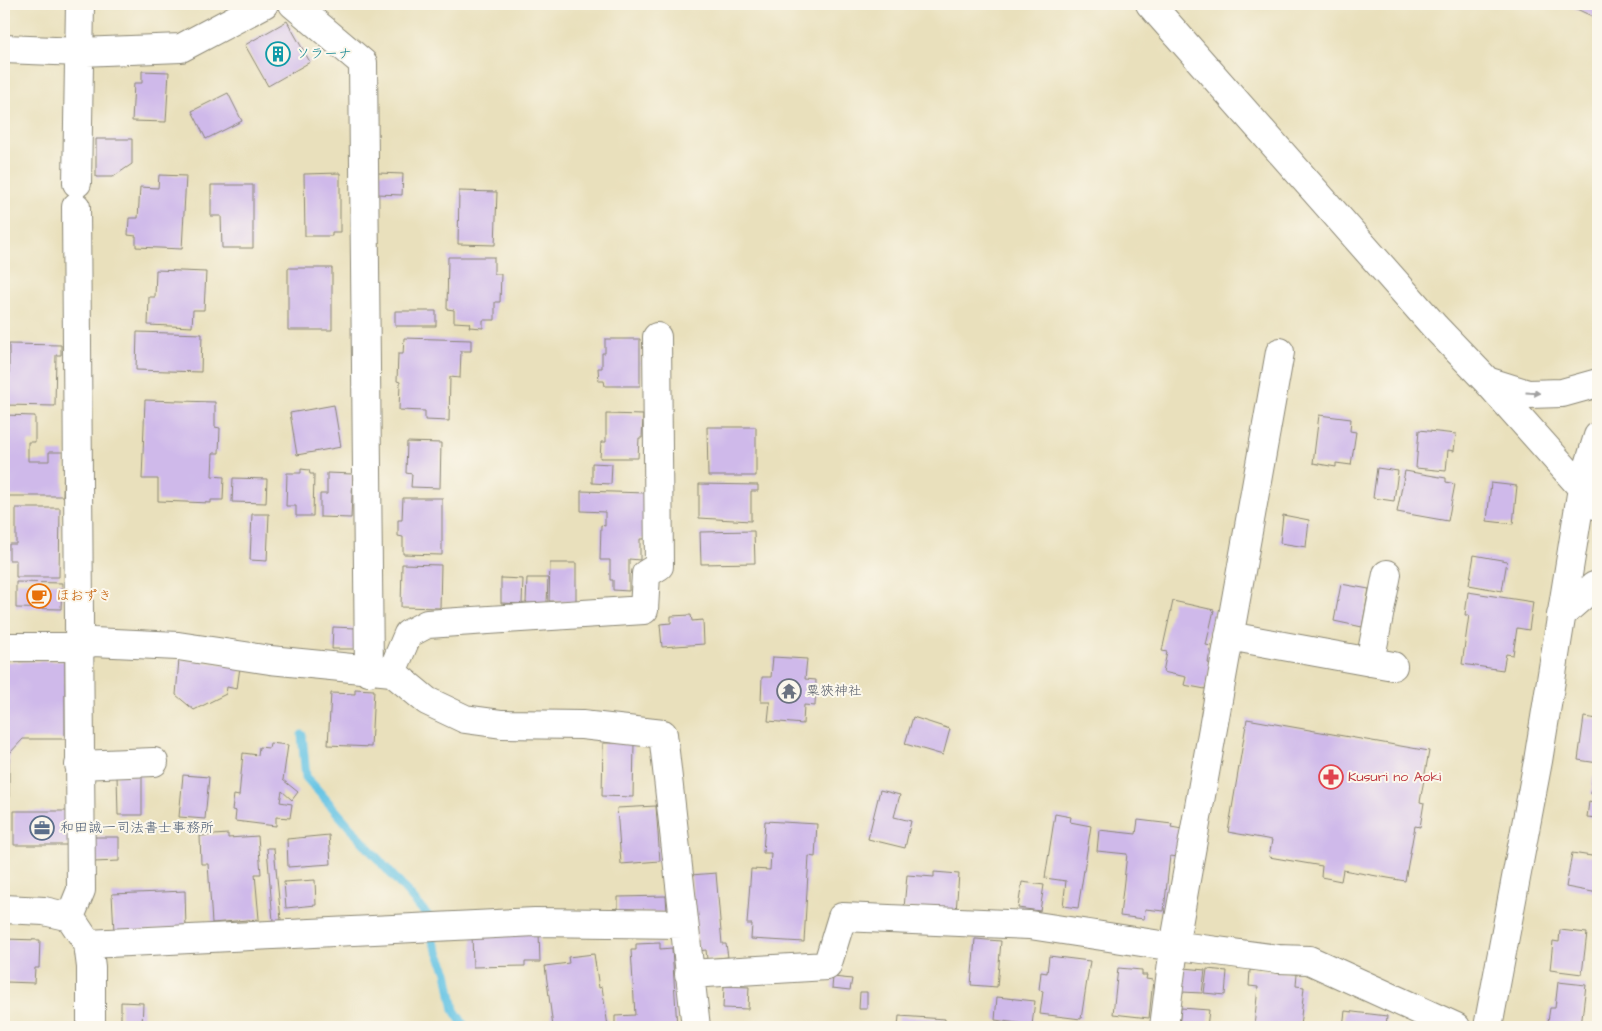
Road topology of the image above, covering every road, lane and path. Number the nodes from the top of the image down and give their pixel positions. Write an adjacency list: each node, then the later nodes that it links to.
1 (80, 4): 6 (street)
2 (264, 4): 6 (street)
3 (293, 4): 19 (street)
4 (1150, 4): 9 (street)
5 (4, 49): 6 (street)
6 (80, 52): 18 (street)
7 (657, 337): 19 (street)
8 (1280, 352): 16 (street)
9 (1486, 380): 10 (street, one-way to 10); 12 (street)
10 (1598, 383)
11 (1598, 436): 12 (street)
12 (1590, 497): 15 (street)
13 (1387, 574): 16 (street)
14 (1598, 585): 15 (street)
15 (1561, 615): 32 (street)
16 (1229, 636): 26 (street)
17 (4, 646): 18 (street)
18 (79, 647): 19 (street); 21 (street)
19 (380, 672): 24 (street)
20 (154, 762): 21 (street)
21 (79, 765): 23 (street)
22 (4, 909): 23 (street)
23 (70, 917): 25 (street)
24 (683, 924): 25 (street); 27 (street)
25 (88, 944): 28 (street)
26 (1174, 948): 27 (street); 30 (street); 31 (street)
27 (689, 974): 29 (street)
28 (91, 1027)
29 (696, 1027)
30 (1164, 1027)
31 (1456, 1027)
32 (1488, 1027)

